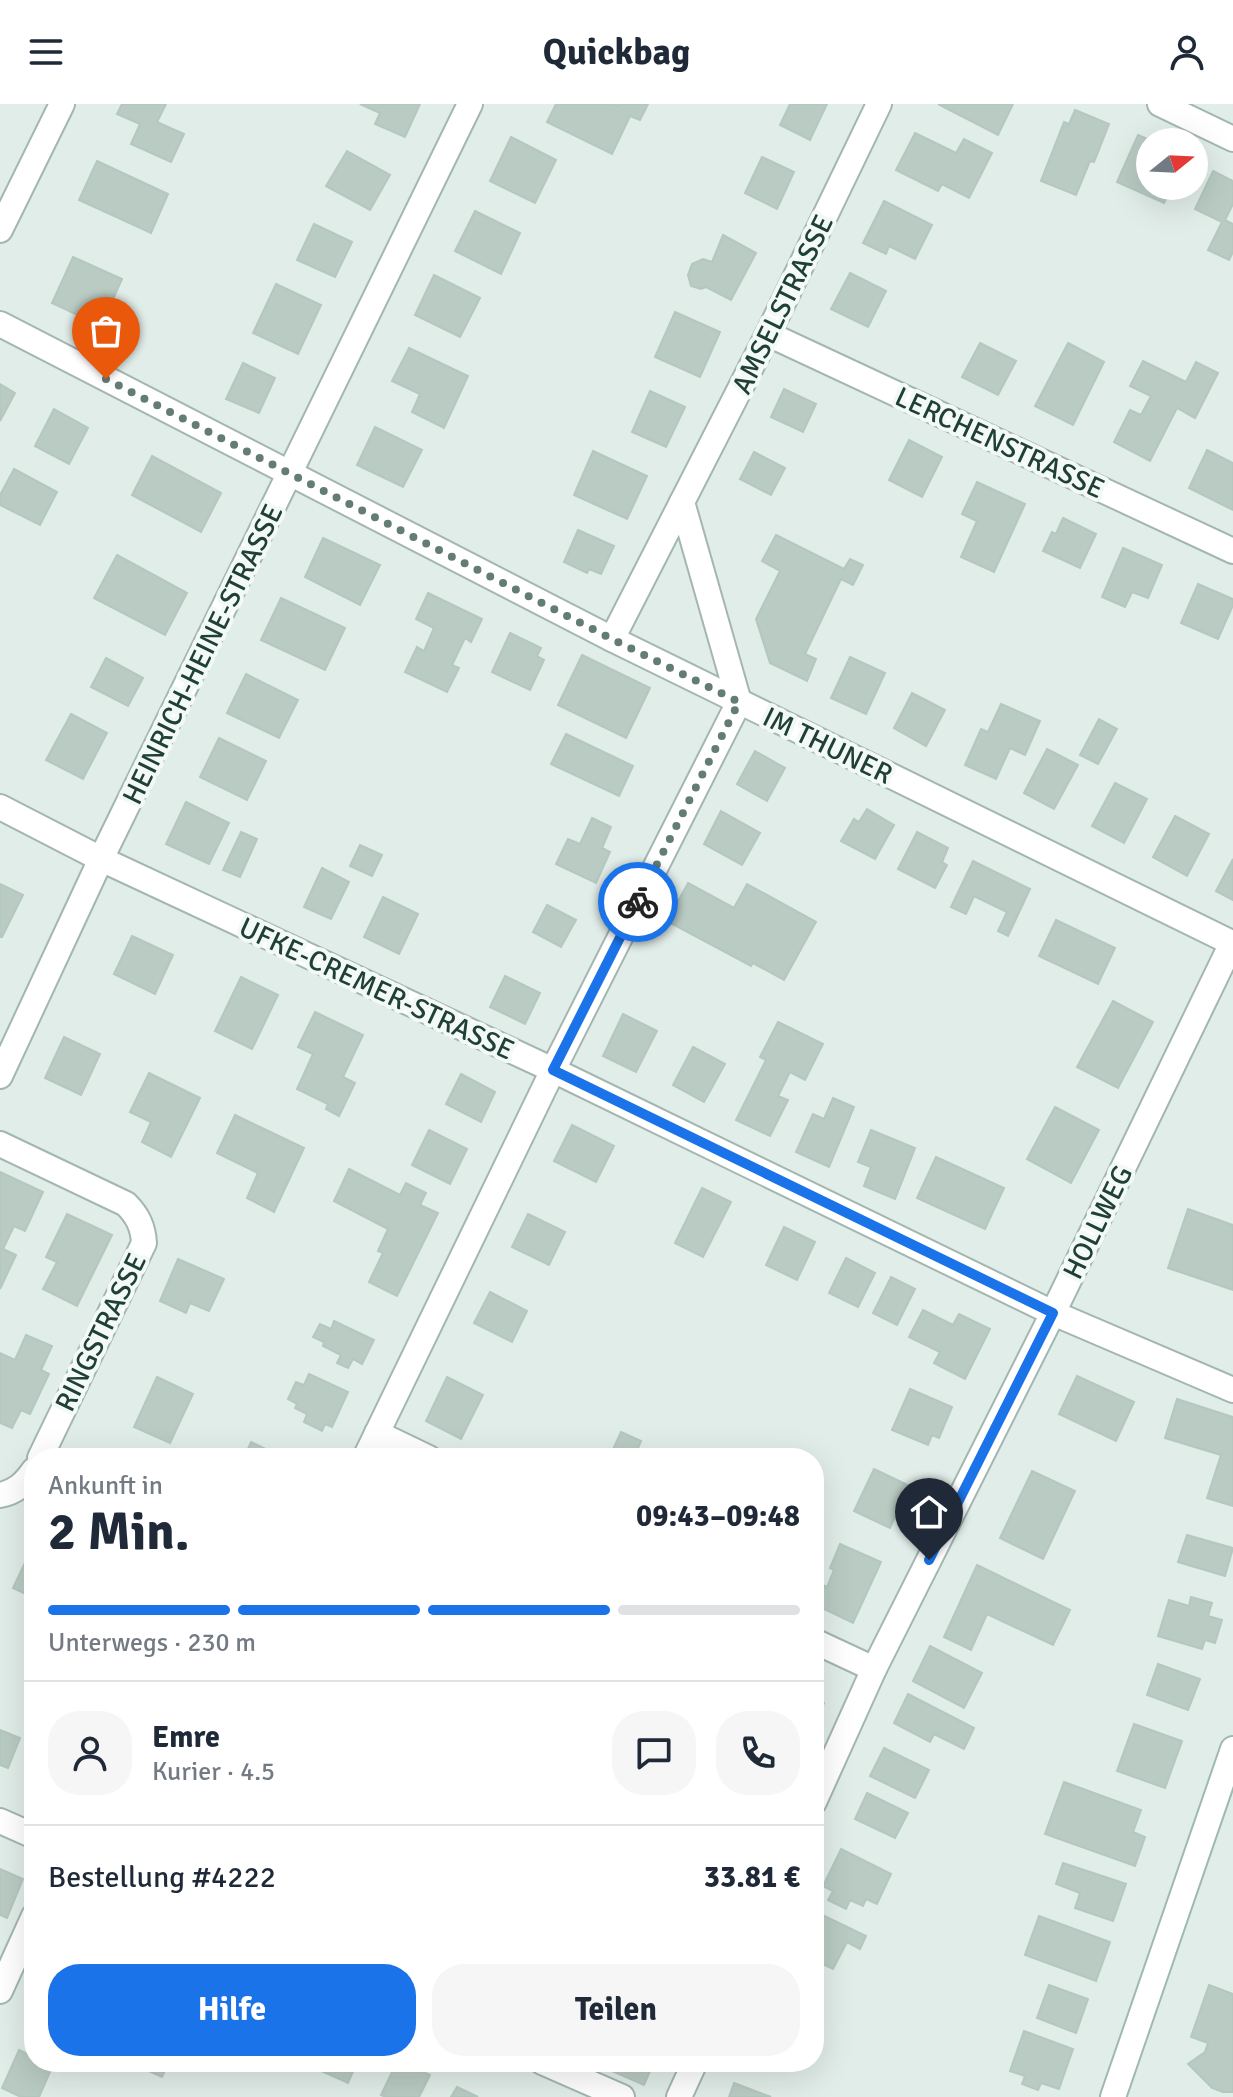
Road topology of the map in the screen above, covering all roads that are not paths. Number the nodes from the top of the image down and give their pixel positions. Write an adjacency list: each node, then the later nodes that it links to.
1 (62, 104): 6 (street)
2 (470, 104): 9 (street, HEINRICH-HEINE-STRASSE)
3 (879, 104): 8 (street, AMSELSTRASSE)
4 (1160, 104): 5 (street)
5 (1233, 139)
6 (0, 230)
7 (0, 324): 9 (street, IM THUNER)
8 (768, 334): 10 (street, AMSELSTRASSE); 11 (street, LERCHENSTRASSE)
9 (290, 474): 12 (street, IM THUNER); 15 (street, HEINRICH-HEINE-STRASSE)
10 (682, 502): 12 (street, AMSELSTRASSE); 13 (street)
11 (1233, 551)
12 (612, 639): 13 (street, IM THUNER)
13 (739, 702): 16 (street, IM THUNER); 17 (street)
14 (0, 807): 15 (street, UFKE-CREMER-STRASSE)
15 (101, 859): 17 (street, UFKE-CREMER-STRASSE); 18 (street, HEINRICH-HEINE-STRASSE)
16 (1232, 943): 20 (street, HOLLWEG)
17 (553, 1070): 20 (street, UFKE-CREMER-STRASSE); 22 (street)
18 (0, 1076)
19 (0, 1144): 23 (street, RINGSTRASSE)
20 (1053, 1313): 21 (street, UFKE-CREMER-STRASSE); 29 (street, HOLLWEG)
21 (1233, 1390)
22 (377, 1433): 24 (street); 25 (street)
23 (45, 1448)
24 (370, 1448)
25 (408, 1448)
26 (24, 1483): 27 (street)
27 (0, 1495)
28 (824, 1646): 29 (street)
29 (874, 1669): 31 (street, HOLLWEG)
30 (1233, 1749): 40 (street)
31 (824, 1780)
32 (0, 1821): 33 (street)
33 (24, 1832)
34 (24, 1938): 35 (street)
35 (0, 1991)
36 (565, 2072): 38 (street)
37 (690, 2072): 39 (street)
38 (622, 2097)
39 (679, 2097)
40 (1113, 2097)

